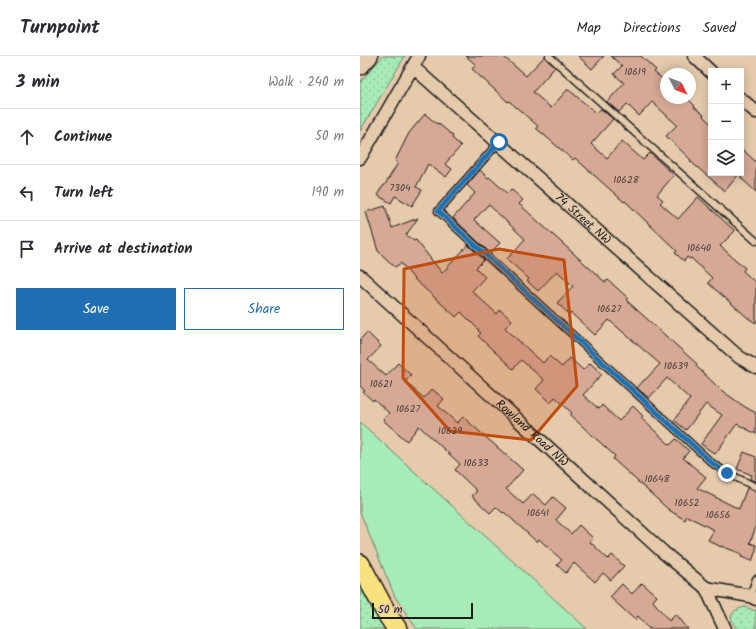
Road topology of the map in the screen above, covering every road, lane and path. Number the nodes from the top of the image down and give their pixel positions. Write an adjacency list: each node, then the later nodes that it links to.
1 (369, 56): 5 (main road)
2 (419, 56): 6 (street)
3 (549, 56): 12 (lane)
4 (694, 56): 7 (street)
5 (360, 66)
6 (413, 67): 10 (street, 74 Street NW); 11 (street)
7 (708, 69)
8 (744, 102): 9 (street)
9 (756, 112)
10 (499, 142): 14 (street, 74 Street NW); 15 (lane)
11 (360, 158)
12 (756, 240)
13 (360, 276): 18 (street, Rowland Road NW)
14 (756, 367)
15 (756, 486)
16 (360, 564): 20 (main road)
17 (756, 579): 19 (lane)
18 (706, 588): 19 (street, Rowland Road NW); 21 (street, Rowland Road NW)
19 (753, 597)
20 (397, 629)
21 (725, 629)

